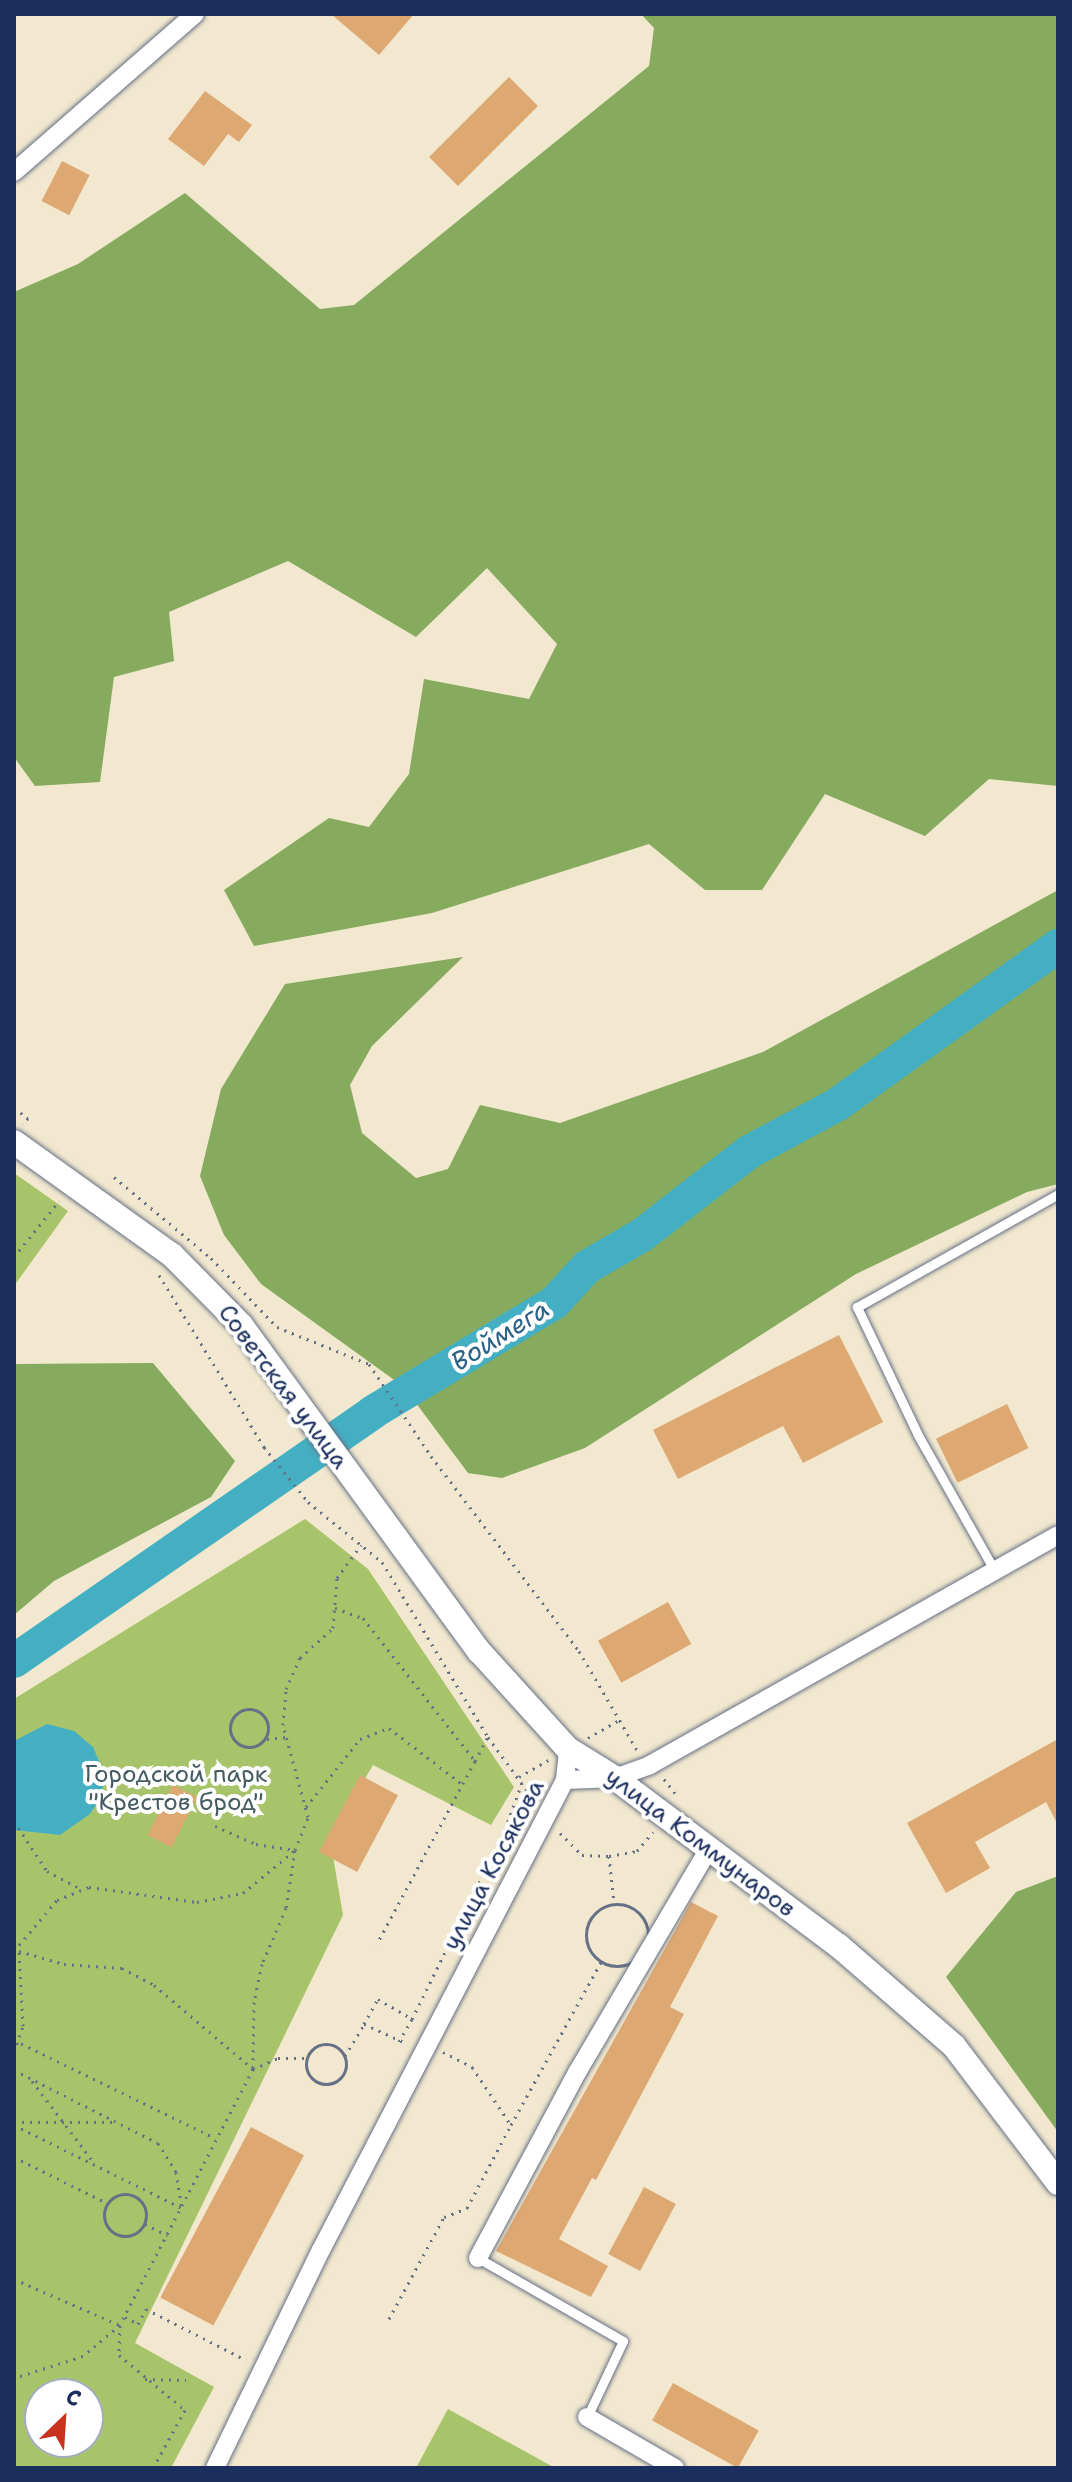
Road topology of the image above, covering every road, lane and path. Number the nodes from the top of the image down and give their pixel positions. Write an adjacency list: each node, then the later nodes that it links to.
1 (195, 14): 2 (street)
2 (14, 172)
3 (14, 1142): 11 (street, Советская улица)
4 (114, 1177): 21 (path)
5 (48, 1193): 7 (path)
6 (1058, 1194): 14 (lane)
7 (59, 1201): 8 (path); 9 (path)
8 (71, 1209)
9 (14, 1257)
10 (156, 1270): 13 (path)
11 (359, 1488): 19 (street, улица Коммунаров)
12 (1058, 1535): 14 (street, улица Косякова)
13 (361, 1545): 15 (path); 17 (path)
14 (996, 1573): 21 (street, улица Косякова)
15 (335, 1608): 16 (path); 20 (path)
16 (287, 1737): 18 (path); 26 (path)
17 (488, 1737): 20 (path); 24 (path)
18 (265, 1739): 18 (path)
19 (568, 1749): 22 (street, улица Коммунаров); 23 (street)
20 (475, 1761): 25 (path)
21 (650, 1765): 22 (street, улица Косякова)
22 (615, 1778): 23 (street, улица Косякова); 31 (street, улица Коммунаров)
23 (565, 1780): 27 (street, улица Косякова)
24 (523, 1782): 27 (path); 37 (path)
25 (462, 1784): 26 (path); 34 (path)
26 (306, 1807): 30 (path)
27 (545, 1819): 33 (path); 41 (street, улица Косякова)
28 (14, 1821): 32 (path)
29 (215, 1826): 30 (path)
30 (295, 1850): 32 (path); 45 (path)
31 (707, 1852): 55 (street, улица Коммунаров); 60 (street)
32 (82, 1890): 35 (path)
33 (614, 1903): 36 (path); 36 (path)
34 (377, 1944)
35 (16, 1951): 39 (path); 45 (path)
36 (601, 1962): 51 (path)
37 (412, 2019): 38 (path); 40 (path)
38 (364, 2024): 40 (path); 43 (path)
39 (16, 2041): 42 (path); 52 (path)
40 (398, 2043): 41 (path)
41 (428, 2044): 51 (path); 65 (street, улица Косякова)
42 (14, 2052)
43 (345, 2056): 44 (path); 44 (path)
44 (307, 2058): 45 (path)
45 (253, 2069): 52 (path)
46 (14, 2070): 47 (path)
47 (29, 2078): 48 (path); 49 (path)
48 (63, 2122): 49 (path); 50 (path); 54 (path)
49 (117, 2122): 57 (path)
50 (14, 2124): 54 (path)
51 (511, 2125): 63 (path)
52 (215, 2138): 57 (path)
53 (14, 2157): 56 (path)
54 (95, 2165): 57 (path)
55 (1058, 2183)
56 (108, 2203): 58 (path); 58 (path)
57 (182, 2208): 59 (path)
58 (145, 2224): 59 (path)
59 (168, 2235): 62 (path)
60 (478, 2258): 69 (lane)
61 (14, 2279): 64 (path)
62 (125, 2317): 64 (path); 65 (path)
63 (389, 2319)
64 (120, 2325): 66 (path); 67 (path)
65 (263, 2369): 71 (street, улица Косякова)
66 (14, 2378)
67 (144, 2379): 68 (path); 70 (path)
68 (186, 2380)
69 (587, 2417): 72 (street)
70 (153, 2468)
71 (215, 2468)
72 (675, 2468)

